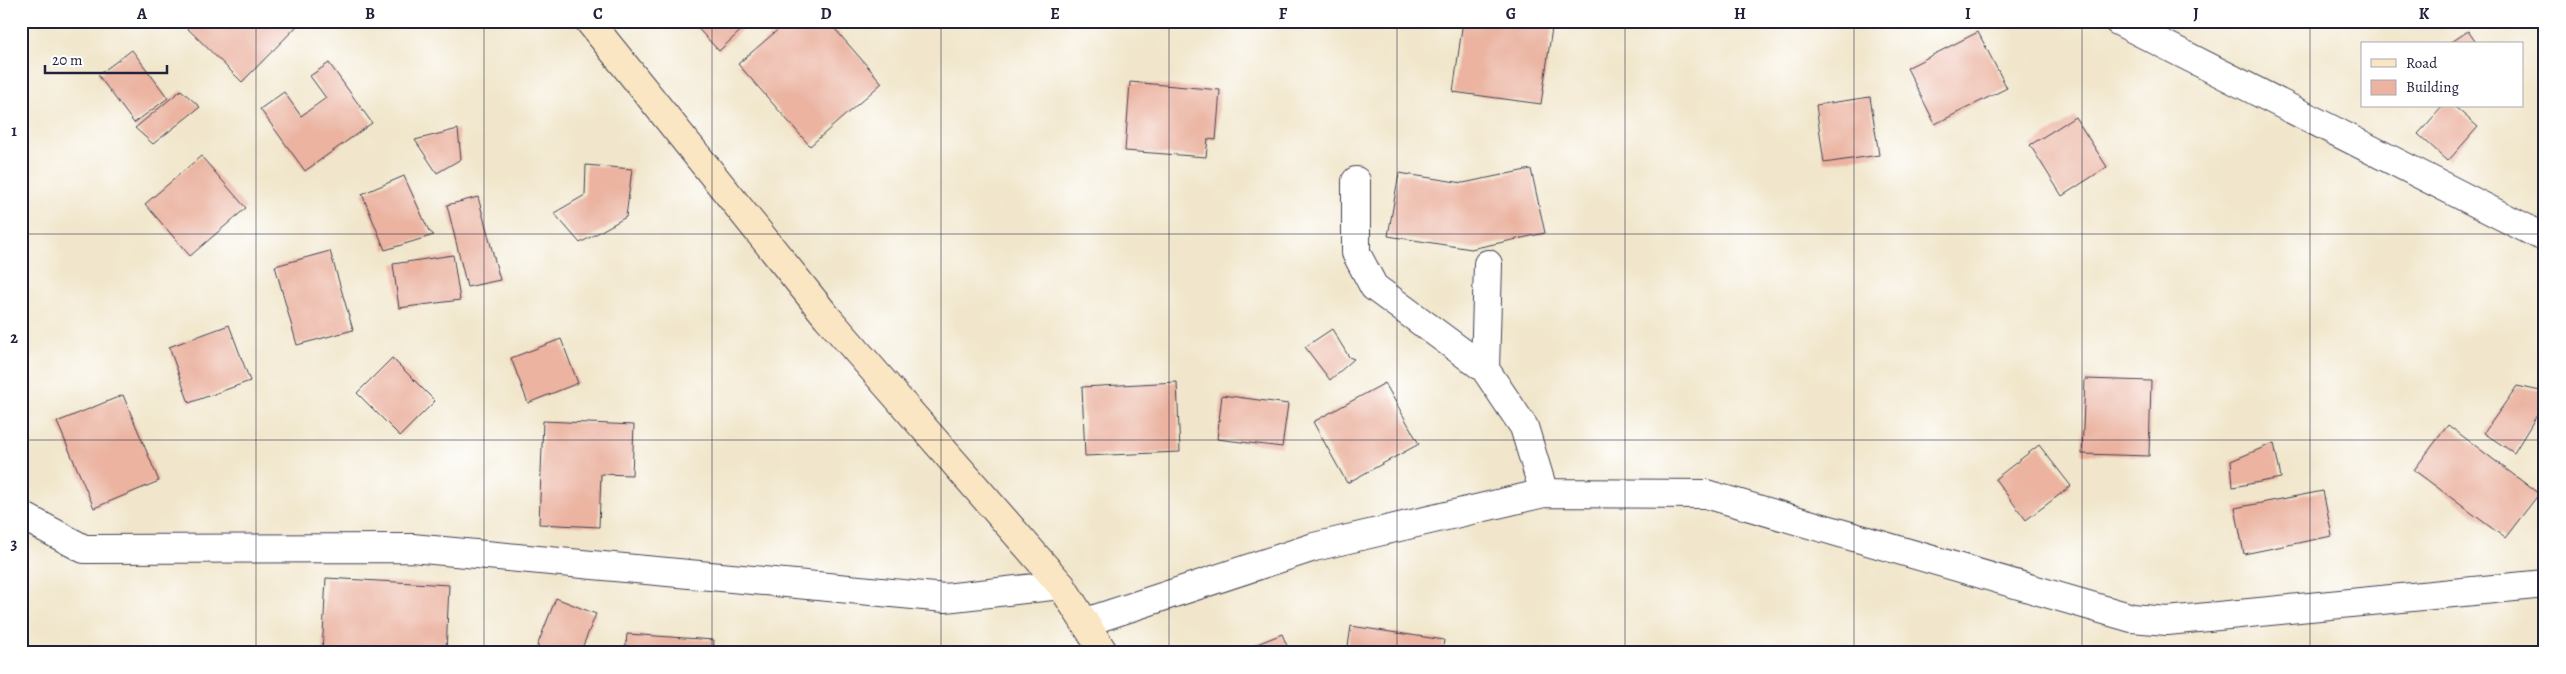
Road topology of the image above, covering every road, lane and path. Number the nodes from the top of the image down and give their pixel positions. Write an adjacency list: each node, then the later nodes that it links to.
1 (589, 21): 9 (main road)
2 (2118, 21): 4 (street)
3 (1356, 181): 6 (street)
4 (2545, 238)
5 (1488, 264): 6 (street)
6 (1485, 370): 7 (street)
7 (1544, 492): 10 (street); 11 (street)
8 (21, 515): 9 (street)
9 (1061, 584): 11 (main road)
10 (2545, 584)
11 (1086, 622): 12 (main road)
12 (1104, 653)

